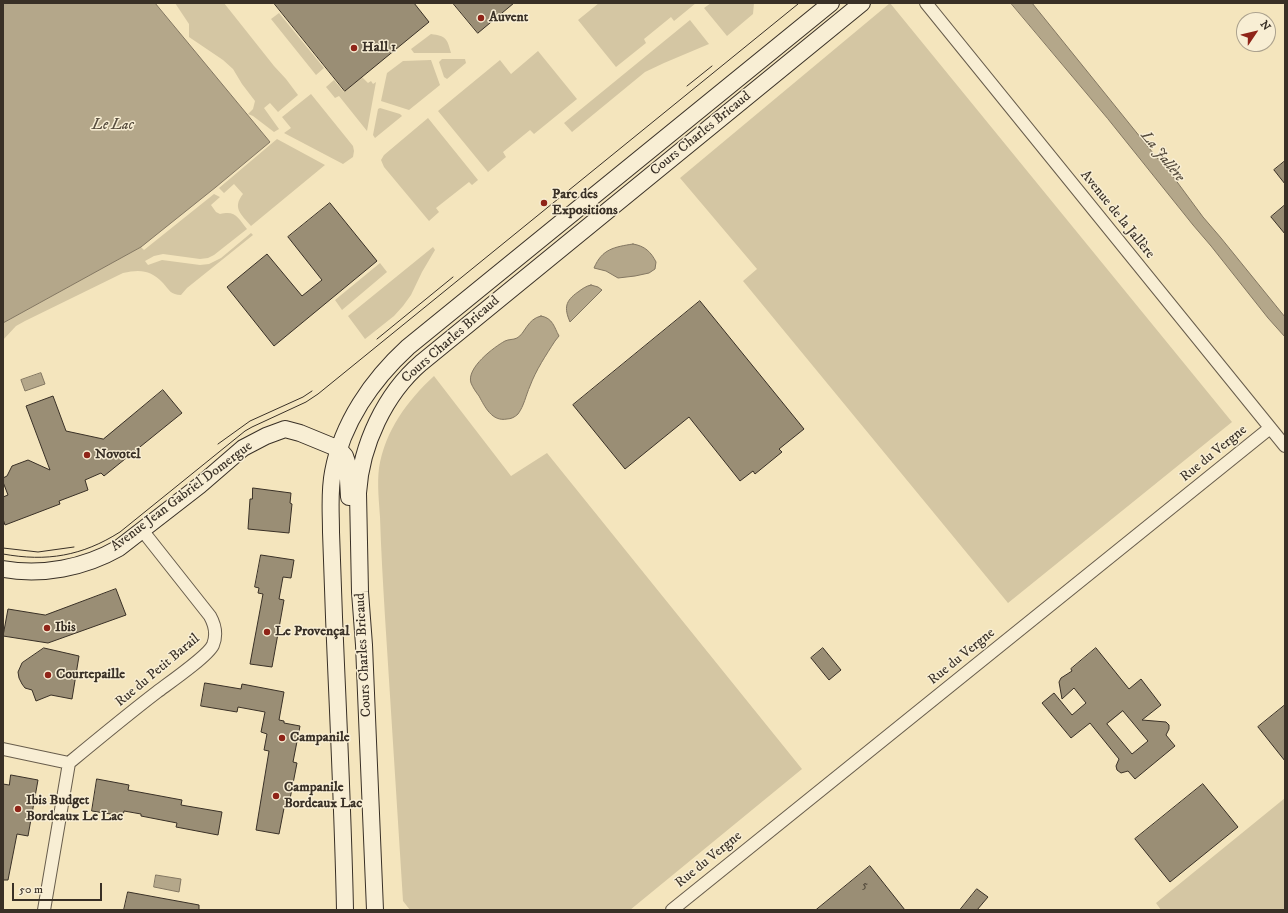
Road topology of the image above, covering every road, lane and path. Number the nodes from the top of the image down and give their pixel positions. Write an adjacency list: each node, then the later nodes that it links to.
1 (831, 3): 6 (main road, Cours Charles Bricaud)
2 (862, 3): 6 (main road, Cours Charles Bricaud)
3 (926, 3): 4 (street, Avenue de la Jallère)
4 (1270, 428): 5 (street, Avenue de la Jallère); 14 (street, Rue du Vergne)
5 (1285, 446)
6 (346, 459): 7 (main road, Avenue Jean Gabriel Domergue); 12 (main road, Cours Charles Bricaud); 13 (main road, Cours Charles Bricaud)
7 (142, 530): 8 (main road, Avenue Jean Gabriel Domergue); 10 (street, Rue du Petit Barail)
8 (3, 569)
9 (3, 749): 10 (street)
10 (69, 763): 11 (street)
11 (44, 910)
12 (345, 910)
13 (375, 910)
14 (672, 910)

